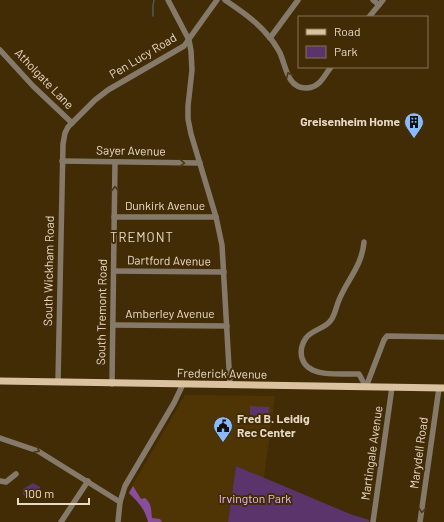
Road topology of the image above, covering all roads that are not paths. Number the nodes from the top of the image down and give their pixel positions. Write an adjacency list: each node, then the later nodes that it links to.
1 (168, 0): 10 (street)
2 (218, 0): 10 (street, Pen Lucy Road)
3 (225, 0): 9 (street)
4 (298, 0): 9 (street)
5 (373, 0): 7 (street)
6 (383, 0): 7 (street)
7 (379, 5): 8 (street)
8 (370, 16)
9 (270, 38): 12 (street, one-way to 9)
10 (189, 40): 13 (street, Pen Lucy Road); 16 (street)
11 (0, 50): 13 (street, Atholgate Lane)
12 (330, 68)
13 (72, 123): 14 (street, South Wickham Road)
14 (62, 160): 15 (street, Sayer Avenue); 26 (street, South Wickham Road)
15 (115, 162): 16 (street, Sayer Avenue, one-way to 16); 17 (street, South Tremont Road, one-way to 15)
16 (200, 163): 18 (street)
17 (114, 217): 18 (street, Dunkirk Avenue); 20 (street, South Tremont Road)
18 (216, 217): 21 (street)
19 (364, 242): 30 (street)
20 (114, 271): 21 (street, Dartford Avenue); 22 (street, South Tremont Road)
21 (224, 272): 23 (street)
22 (113, 325): 23 (street, Amberley Avenue); 27 (street, South Tremont Road)
23 (227, 326): 29 (street)
24 (444, 338): 30 (street)
25 (0, 381): 26 (main road, Frederick Avenue)
26 (58, 382): 27 (main road, Frederick Avenue)
27 (112, 384): 28 (main road, Frederick Avenue)
28 (182, 384): 29 (main road, Frederick Avenue); 37 (street)
29 (230, 385): 30 (main road, Frederick Avenue)
30 (366, 387): 31 (main road, Frederick Avenue)
31 (392, 387): 32 (main road, Frederick Avenue); 40 (street, Martingale Avenue)
32 (441, 388): 41 (street, Marydell Road, one-way to 41)
33 (0, 438): 36 (street, one-way to 36)
34 (16, 474): 35 (street)
35 (0, 481)
36 (88, 481): 37 (street); 38 (street)
37 (120, 502): 39 (street)
38 (61, 522)
39 (118, 522)
40 (373, 522)
41 (420, 522)

